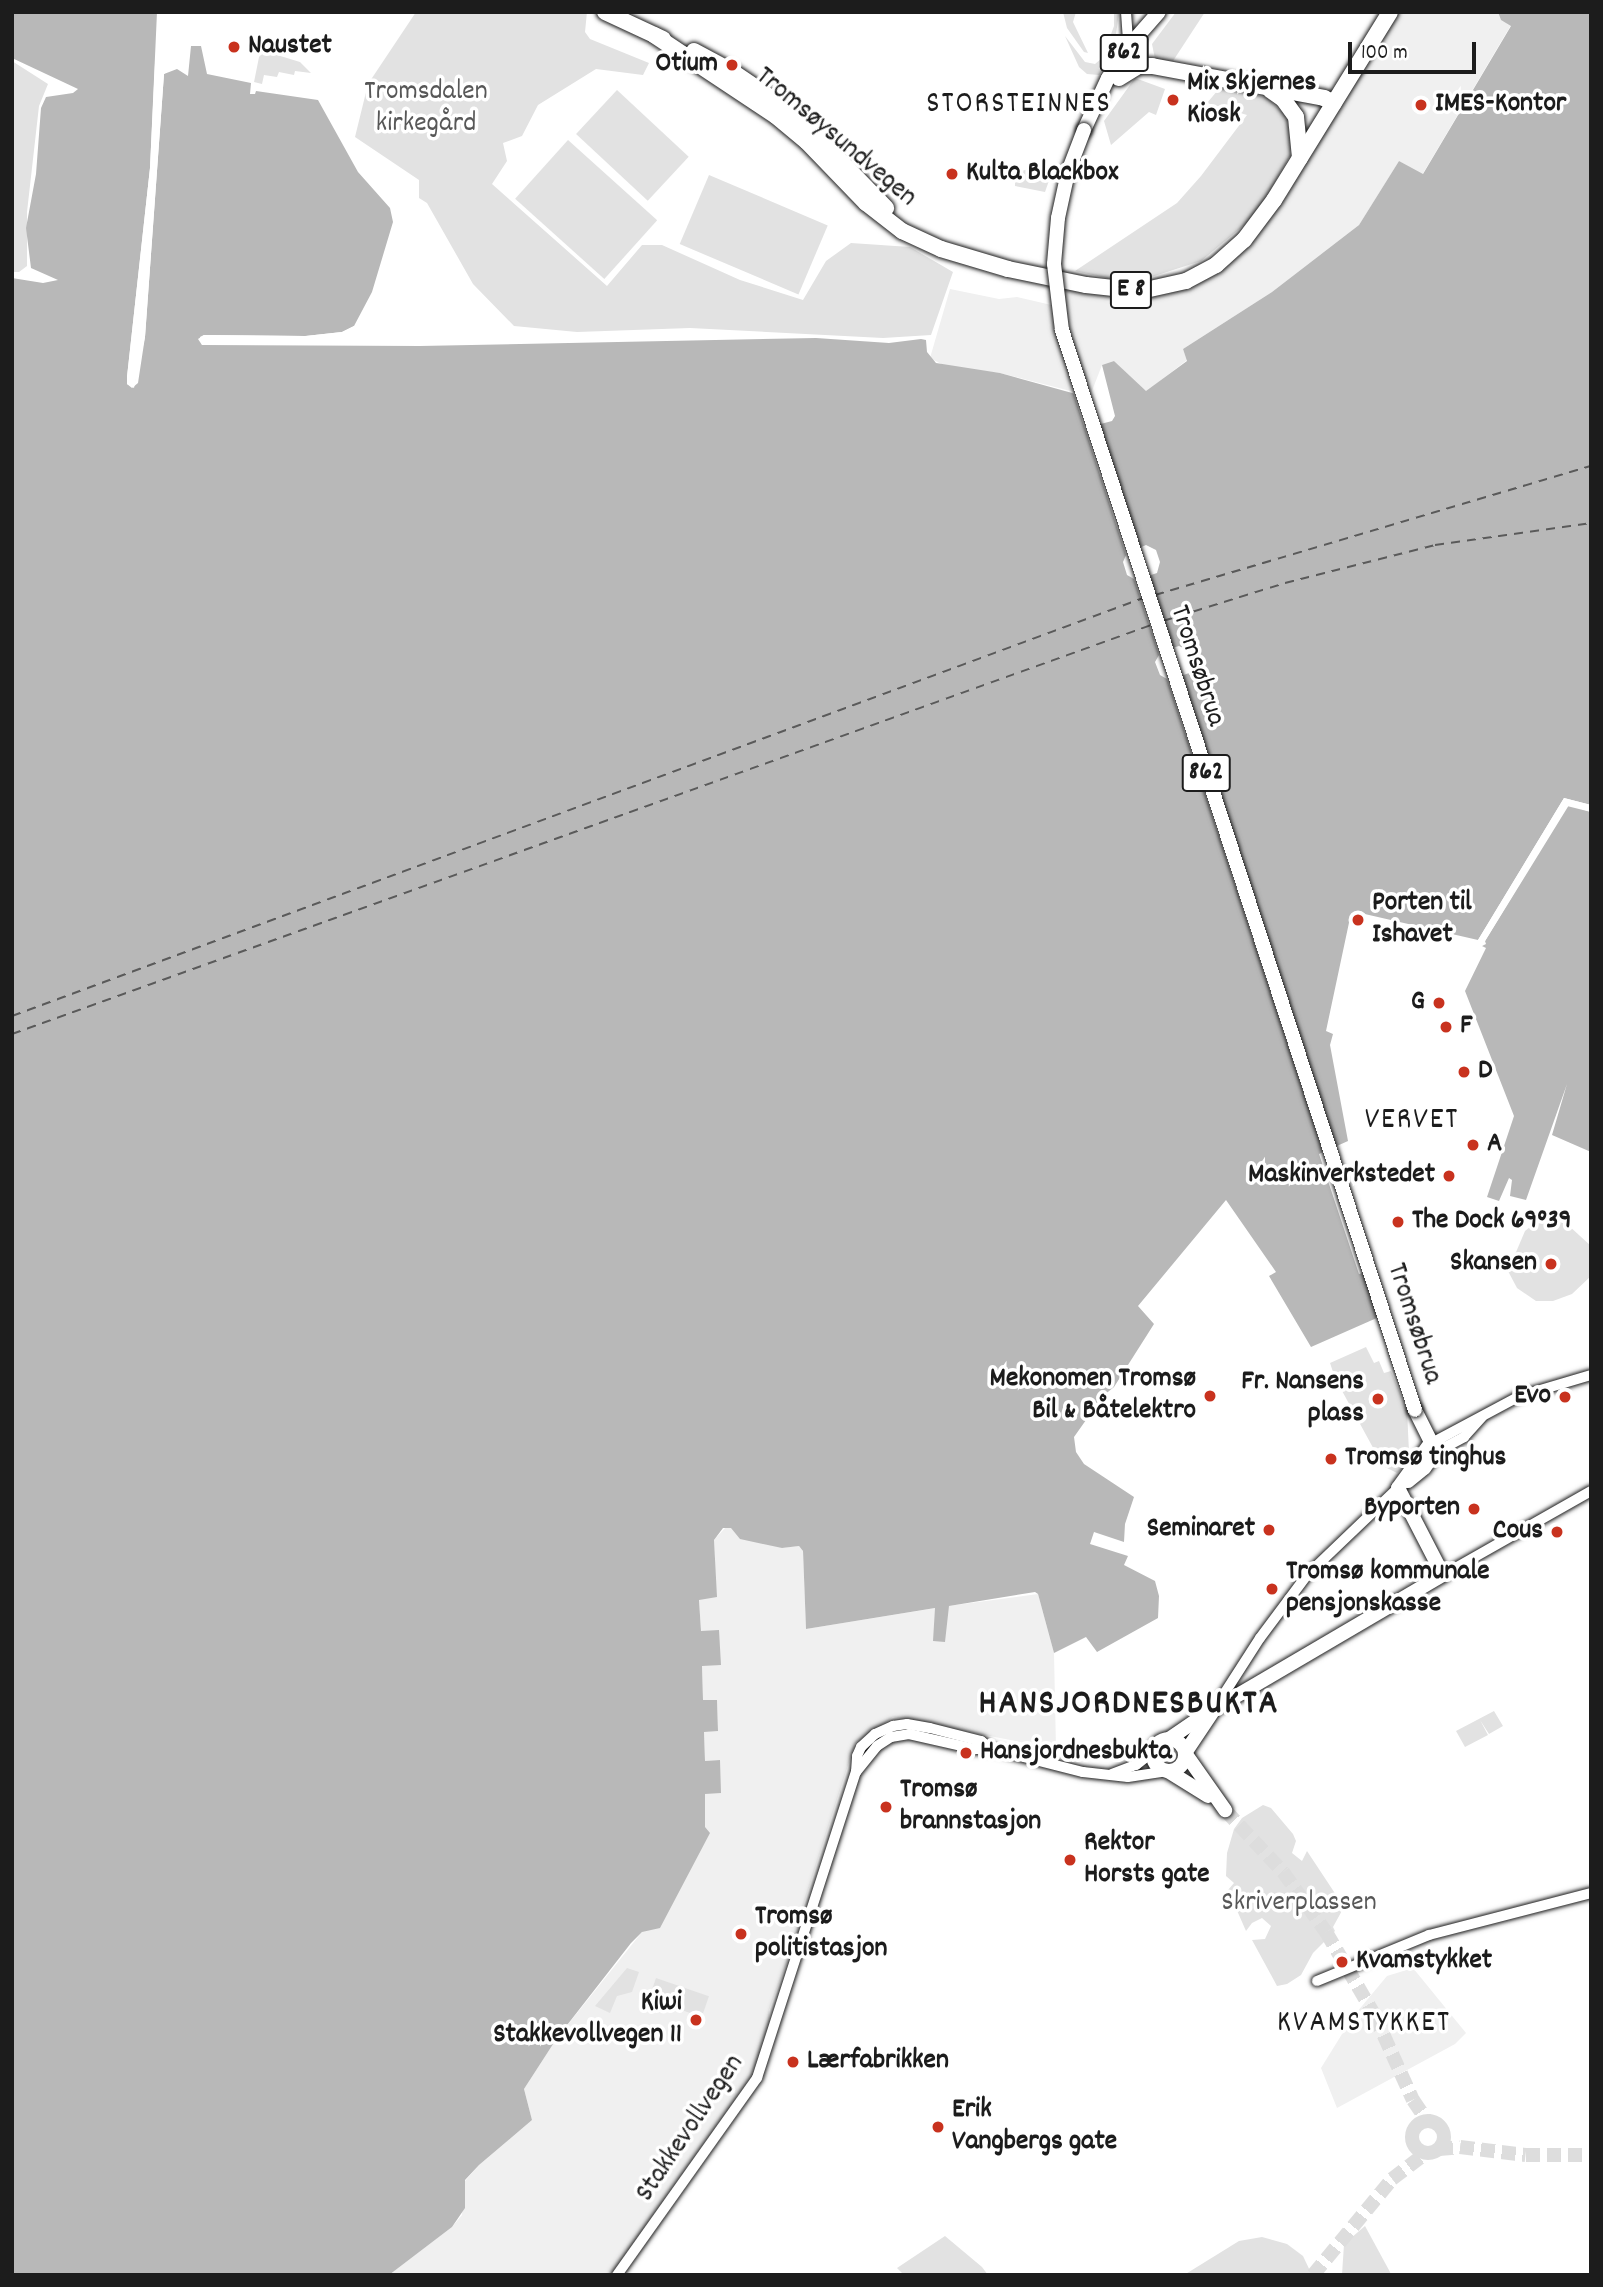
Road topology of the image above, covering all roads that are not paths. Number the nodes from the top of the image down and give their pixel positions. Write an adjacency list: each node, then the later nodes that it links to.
1 (605, 12): 10 (highway, Tromsøysundvegen / E 8)
2 (1126, 12): 5 (street)
3 (1161, 12): 5 (main road, 862)
4 (1390, 12): 9 (highway, Tromsøysundvegen / E 8)
5 (1134, 47): 6 (main road, 862); 8 (main road, 862)
6 (1119, 78): 7 (highway); 8 (main road, 862)
7 (1261, 86): 9 (highway); 10 (highway)
8 (1099, 100): 12 (main road, Tromsøbrua / 862, bridge)
9 (1334, 103): 10 (highway, Tromsøysundvegen / E 8)
10 (1300, 159)
11 (1591, 1375): 12 (street)
12 (1433, 1448): 13 (main road)
13 (1401, 1485): 15 (main road); 16 (street)
14 (1591, 1491): 15 (street)
15 (1443, 1574): 16 (main road)
16 (1213, 1711): 17 (main road); 19 (main road)
17 (1169, 1739): 18 (main road); 19 (main road)
18 (1154, 1751): 20 (main road); 21 (street)
19 (1185, 1753): 20 (main road); 20 (main road)
20 (1168, 1771): 21 (street, Stakkevollvegen)
21 (1112, 1774): 24 (street, Stakkevollvegen)
22 (1591, 1893): 23 (street)
23 (1317, 1981)
24 (617, 2275)

